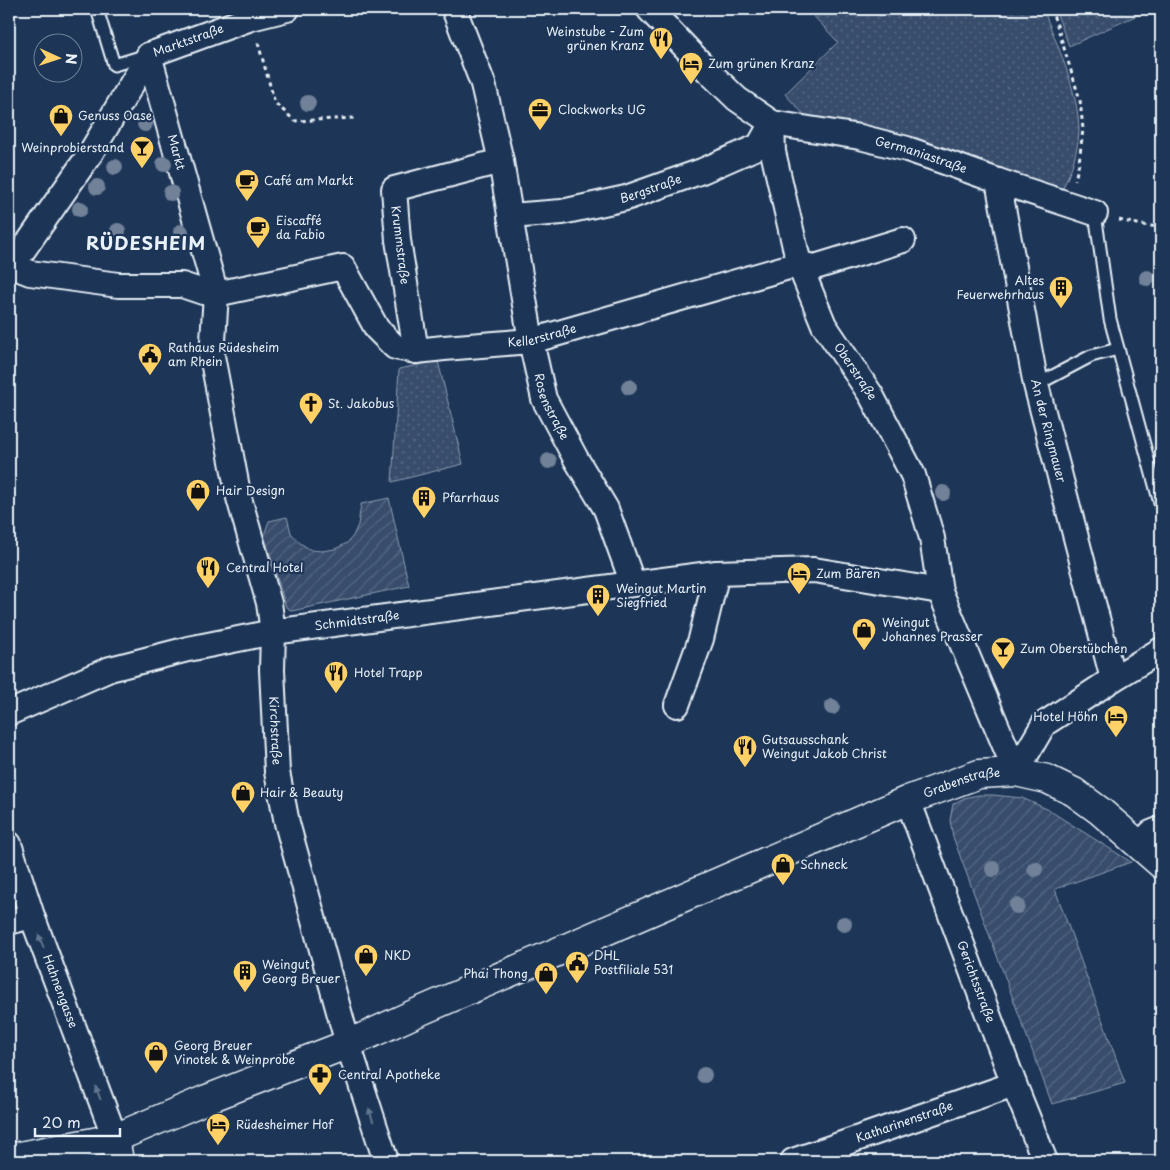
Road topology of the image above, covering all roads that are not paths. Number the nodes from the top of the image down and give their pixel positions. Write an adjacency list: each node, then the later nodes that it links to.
1 (97, 9): 5 (lane)
2 (287, 9): 5 (street, Marktstraße)
3 (454, 9): 7 (street)
4 (649, 9): 6 (street)
5 (149, 55): 13 (street); 14 (street, Markt)
6 (772, 123): 8 (street, Germaniastraße); 10 (street, Bergstraße); 12 (street, Oberstraße)
7 (501, 162): 10 (street); 17 (street, Krummstraße)
8 (998, 181): 9 (street, Germaniastraße); 18 (street, An der Ringmauer)
9 (1095, 213): 16 (lane)
10 (510, 216): 15 (street, Rosenstraße)
11 (903, 240): 12 (street, Kellerstraße)
12 (799, 264): 15 (street, Kellerstraße); 22 (street, Oberstraße)
13 (10, 267): 14 (street)
14 (216, 294): 17 (street, Kellerstraße); 23 (street, Kirchstraße)
15 (531, 341): 17 (street, Kellerstraße); 21 (street, Rosenstraße)
16 (1118, 349): 18 (lane); 19 (lane)
17 (416, 351)
18 (1036, 385): 25 (street, An der Ringmauer)
19 (1161, 507)
20 (717, 573): 21 (street, Schmidtstraße); 22 (street, Schmidtstraße); 26 (street)
21 (633, 584): 23 (street, Schmidtstraße)
22 (940, 592): 28 (street, Oberstraße)
23 (273, 632): 27 (street, Schmidtstraße); 35 (street, Kirchstraße)
24 (1161, 650): 25 (street)
25 (1113, 679): 28 (street)
26 (678, 705)
27 (9, 713)
28 (1016, 772): 29 (main road, Grabenstraße); 30 (main road, Grabenstraße)
29 (908, 800): 35 (main road, Grabenstraße); 36 (street, Gerichtsstraße)
30 (1150, 837): 32 (main road, Grabenstraße)
31 (9, 844): 33 (street, Hahnengasse)
32 (1161, 864)
33 (32, 916): 34 (street); 37 (street, Hahnengasse, one-way to 33)
34 (9, 922)
35 (348, 1044): 37 (main road, Grabenstraße); 39 (street, Kirchstraße, one-way to 35)
36 (1014, 1084): 40 (street, Katharinenstraße); 41 (street, Gerichtsstraße)
37 (117, 1150): 38 (main road, Grabenstraße)
38 (9, 1158)
39 (386, 1161)
40 (793, 1161)
41 (1045, 1161)

